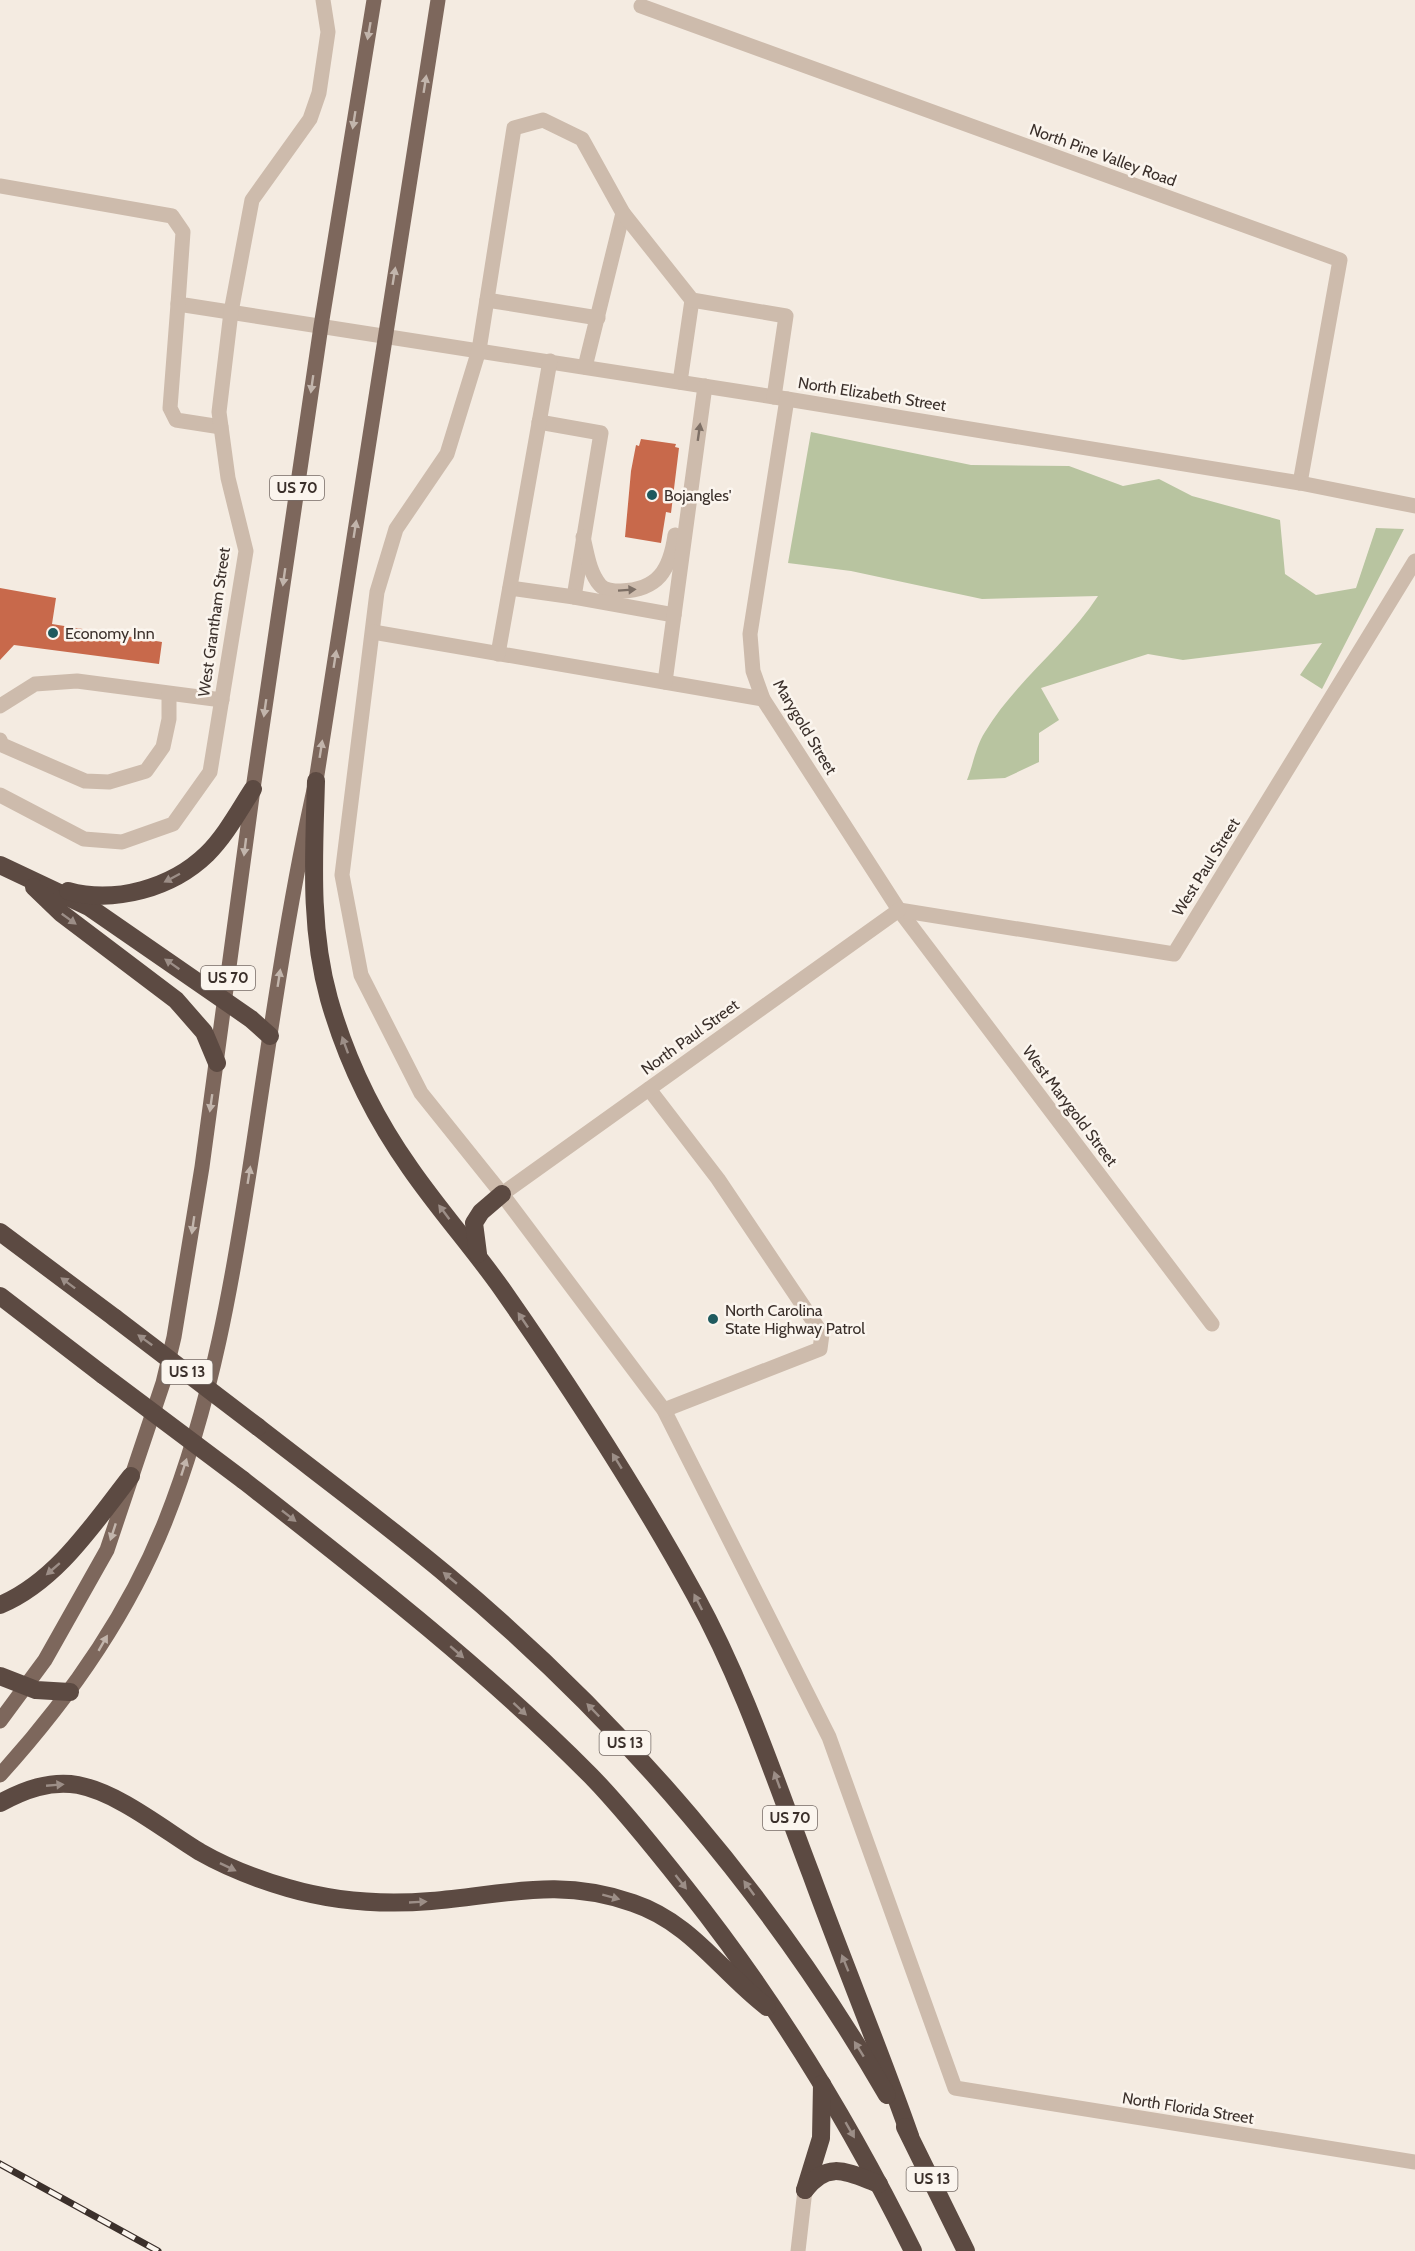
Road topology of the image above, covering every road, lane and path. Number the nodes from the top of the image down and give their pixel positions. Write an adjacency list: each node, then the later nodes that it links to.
1 (323, 0): 10 (street, West Grantham Street)
2 (374, 0): 12 (main road, US 70, one-way to 12)
3 (438, 0): 13 (main road, one-way to 3)
4 (641, 6): 23 (street, North Pine Valley Road)
5 (0, 186): 9 (street)
6 (623, 213): 7 (street); 8 (street); 11 (street)
7 (487, 300): 11 (street); 14 (street)
8 (692, 300): 17 (street); 19 (street, Marygold Street)
9 (178, 304): 10 (street, North Elizabeth Street); 21 (street)
10 (231, 312): 12 (street, North Elizabeth Street); 21 (street, West Grantham Street)
11 (598, 318): 16 (street)
12 (321, 326): 13 (street, North Elizabeth Street); 39 (main road, US 70, one-way to 39)
13 (385, 334): 14 (street, North Elizabeth Street); 38 (main road, one-way to 13)
14 (479, 350): 15 (street, North Elizabeth Street); 30 (street)
15 (550, 361): 16 (street, North Elizabeth Street); 20 (street)
16 (585, 367): 17 (street, North Elizabeth Street)
17 (680, 382): 18 (street, North Elizabeth Street)
18 (705, 386): 19 (street, North Elizabeth Street); 22 (street, one-way to 18)
19 (780, 398): 23 (street, North Elizabeth Street); 34 (street, Marygold Street)
20 (539, 422): 25 (street); 27 (street)
21 (221, 427): 35 (street, West Grantham Street)
22 (695, 458): 25 (street, one-way to 22); 29 (street)
23 (1300, 483): 24 (street, North Elizabeth Street)
24 (1415, 506)
25 (584, 537): 28 (street)
26 (1415, 561): 43 (street, West Paul Street)
27 (510, 588): 28 (street); 31 (street)
28 (574, 597): 29 (street)
29 (674, 615): 32 (street)
30 (373, 632): 31 (street); 48 (street)
31 (498, 654): 32 (street)
32 (665, 682): 34 (street)
33 (169, 694): 35 (street); 36 (street); 37 (street)
34 (763, 699): 43 (street, Marygold Street)
35 (222, 700): 40 (street, West Grantham Street)
36 (0, 706)
37 (0, 740)
38 (316, 781): 45 (main road, one-way to 38); 50 (highway, one-way to 38)
39 (253, 789): 42 (highway, one-way to 42); 44 (main road, US 70, one-way to 44)
40 (0, 795)
41 (0, 865): 42 (highway)
42 (26, 880): 44 (highway, one-way to 42); 46 (highway, one-way to 46)
43 (899, 910): 47 (street, North Paul Street); 52 (street, West Marygold Street)
44 (225, 1001): 45 (highway); 46 (main road, US 70)
45 (270, 1036): 58 (main road, one-way to 45)
46 (217, 1063): 54 (main road, US 70, one-way to 54)
47 (649, 1089): 48 (street, North Paul Street); 53 (street)
48 (502, 1194): 50 (highway); 53 (street)
49 (0, 1232): 64 (highway, US 13, one-way to 49, bridge)
50 (479, 1259): 64 (highway, US 70, one-way to 50)
51 (0, 1296): 62 (highway, US 13, one-way to 62, bridge)
52 (1212, 1324)
53 (664, 1410): 65 (street, North Florida Street)
54 (131, 1476): 55 (highway, one-way to 55); 57 (main road, one-way to 57)
55 (0, 1605)
56 (0, 1676): 57 (highway)
57 (27, 1687): 58 (highway); 59 (main road)
58 (70, 1692): 60 (main road)
59 (0, 1721)
60 (0, 1775)
61 (0, 1803): 62 (highway, one-way to 62)
62 (784, 2020): 63 (highway, US 13)
63 (822, 2082): 66 (highway, US 13, one-way to 66); 67 (highway)
64 (910, 2136): 70 (highway, US 13)
65 (1415, 2162)
66 (879, 2184): 67 (highway); 69 (highway, US 13)
67 (805, 2190): 68 (street)
68 (798, 2251)
69 (913, 2251)
70 (966, 2251)

